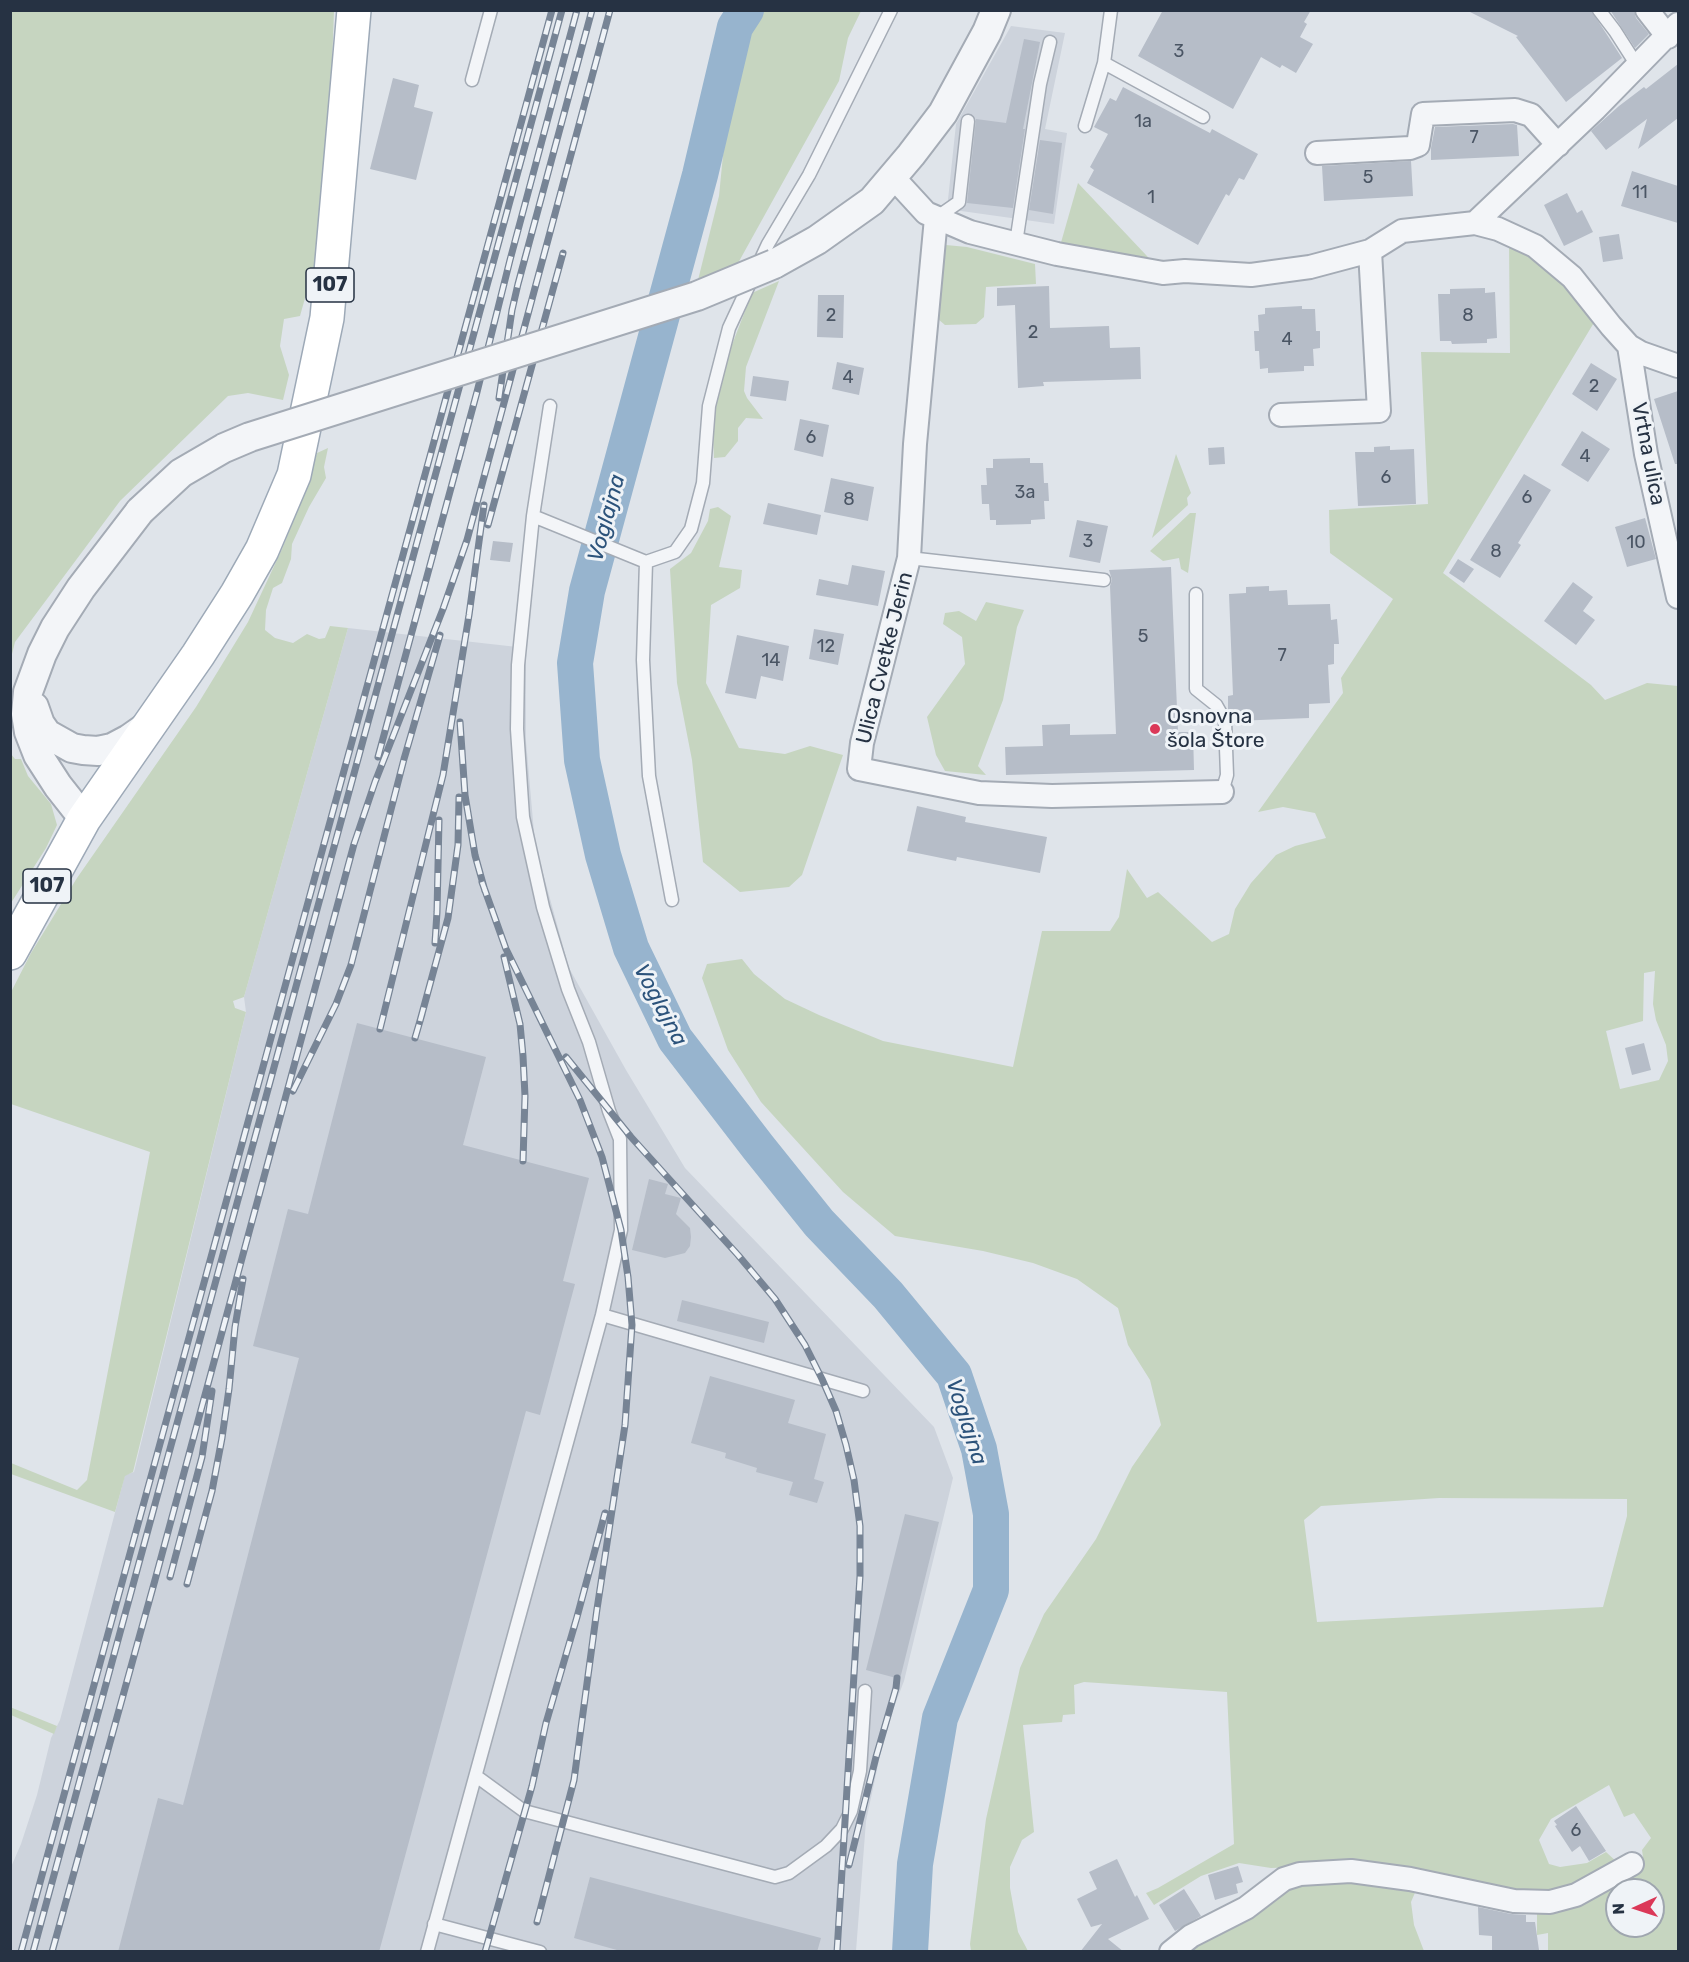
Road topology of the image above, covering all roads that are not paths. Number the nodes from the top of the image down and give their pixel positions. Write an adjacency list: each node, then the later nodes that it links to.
1 (354, 10): 34 (main road, 107)
2 (491, 10): 12 (lane)
3 (891, 10): 29 (lane)
4 (996, 10): 18 (street)
5 (1111, 10): 10 (lane)
6 (1599, 10): 11 (lane)
7 (1647, 10): 8 (street)
8 (1673, 31): 11 (street)
9 (1050, 42): 21 (lane)
10 (1104, 63): 13 (lane); 15 (lane)
11 (1638, 67): 16 (street)
12 (472, 80)
13 (1203, 117)
14 (968, 122): 19 (lane)
15 (1085, 126)
16 (1558, 145): 17 (street); 20 (street)
17 (1317, 153)
18 (892, 176): 19 (street); 33 (street, bridge)
19 (936, 218): 21 (street); 28 (street, Ulica Cvetke Jerin)
20 (1475, 223): 22 (street); 23 (street)
21 (1016, 243): 22 (street)
22 (1370, 251): 26 (street)
23 (1629, 346): 24 (street); 32 (street, Vrtna ulica)
24 (1678, 366)
25 (550, 406): 27 (lane)
26 (1281, 415)
27 (532, 516): 29 (lane); 39 (lane)
28 (909, 558): 30 (lane); 35 (street, Ulica Cvetke Jerin)
29 (646, 562): 37 (lane)
30 (1104, 580)
31 (1196, 594): 35 (lane)
32 (1678, 597)
33 (31, 684): 34 (street); 36 (street)
34 (152, 722): 36 (main road, 107)
35 (1222, 792)
36 (84, 819): 38 (main road, 107)
37 (672, 900)
38 (10, 953)
39 (602, 1315): 40 (lane); 42 (lane)
40 (863, 1391)
41 (865, 1690): 42 (lane)
42 (476, 1776): 44 (lane)
43 (1632, 1864): 48 (street)
44 (434, 1924): 45 (lane); 46 (lane)
45 (521, 1949): 47 (lane)
46 (427, 1952)
47 (540, 1952)
48 (1171, 1952)

